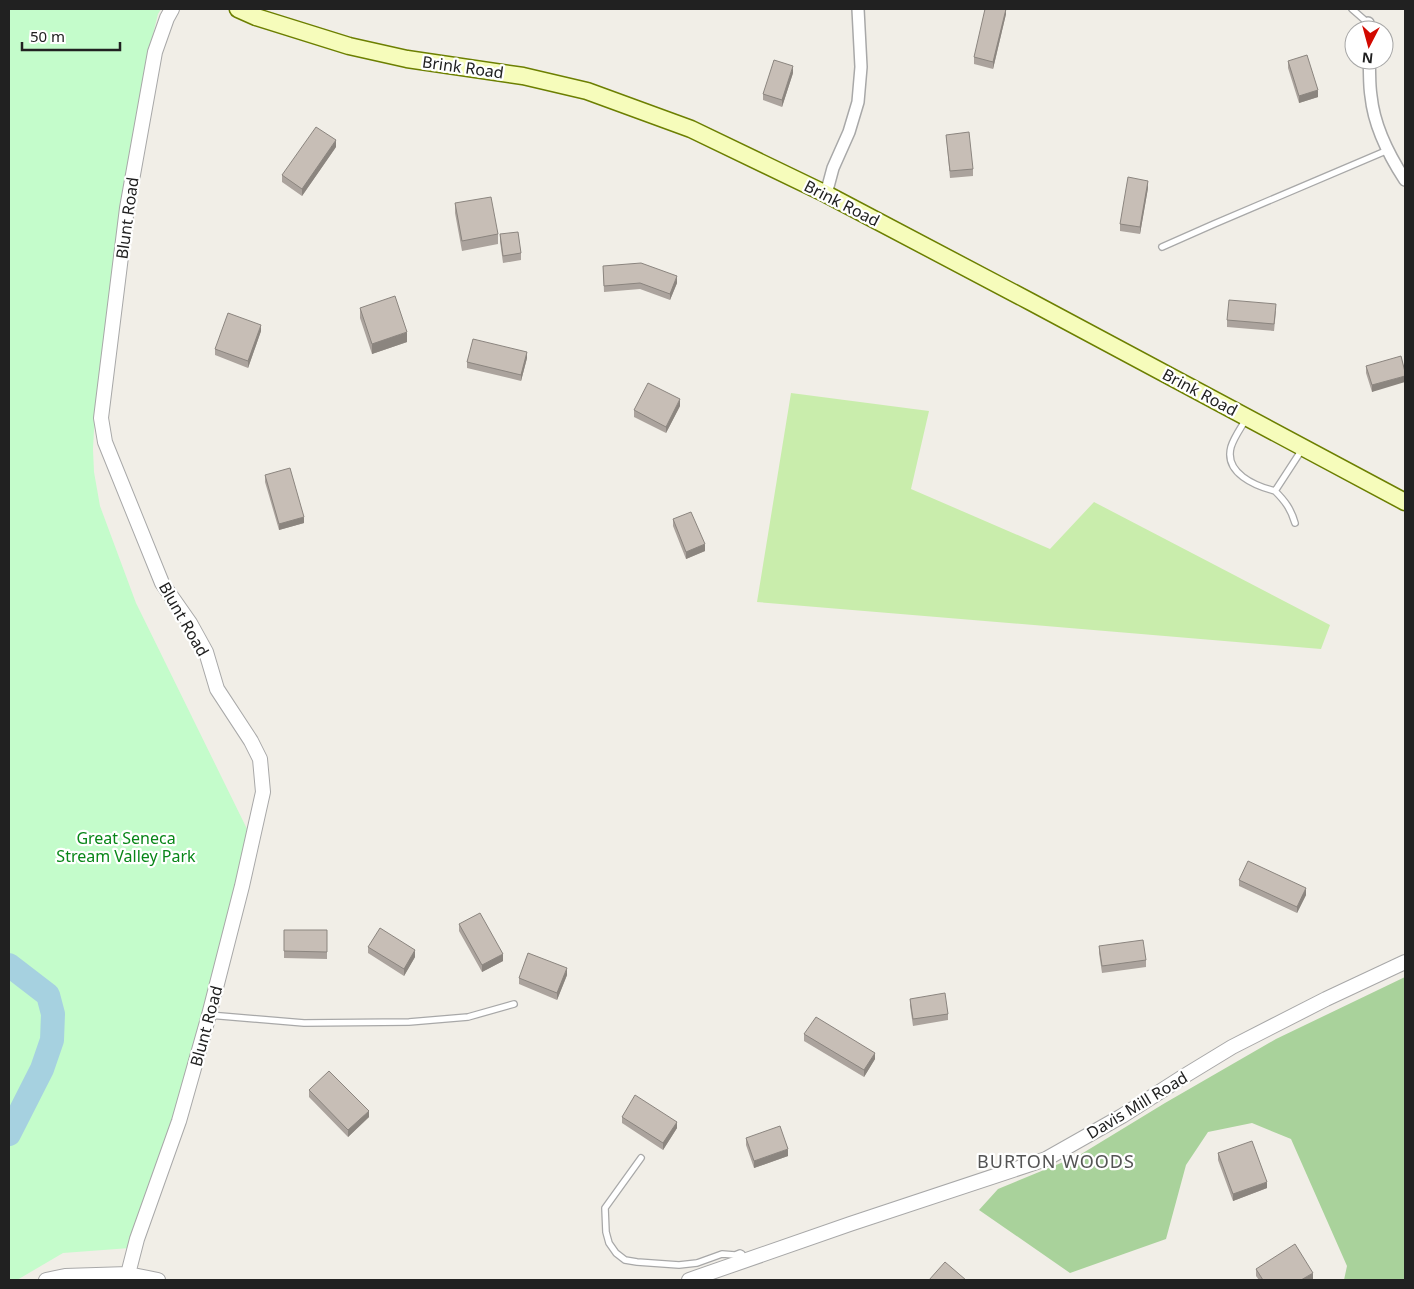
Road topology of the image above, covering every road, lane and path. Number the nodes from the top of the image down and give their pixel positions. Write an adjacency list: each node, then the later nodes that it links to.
1 (172, 9): 18 (street, Blunt Road)
2 (238, 9): 9 (main road, Brink Road)
3 (858, 9): 9 (street)
4 (1352, 9): 5 (lane)
5 (1362, 20)
6 (1370, 70): 7 (street)
7 (1388, 150): 8 (street); 10 (lane)
8 (1405, 180)
9 (826, 194): 11 (main road, Brink Road)
10 (1162, 248)
11 (1247, 417): 12 (main road, Brink Road); 13 (lane)
12 (1303, 448): 13 (lane); 14 (main road, Brink Road)
13 (1275, 491): 15 (lane)
14 (1405, 502)
15 (1295, 522)
16 (1405, 962): 20 (street, Davis Mill Road)
17 (514, 1004): 18 (lane)
18 (209, 1015): 21 (street, Blunt Road)
19 (641, 1158): 20 (lane)
20 (744, 1260): 24 (street, Davis Mill Road)
21 (128, 1274): 22 (street); 23 (street)
22 (46, 1280)
23 (158, 1280)
24 (689, 1280)

